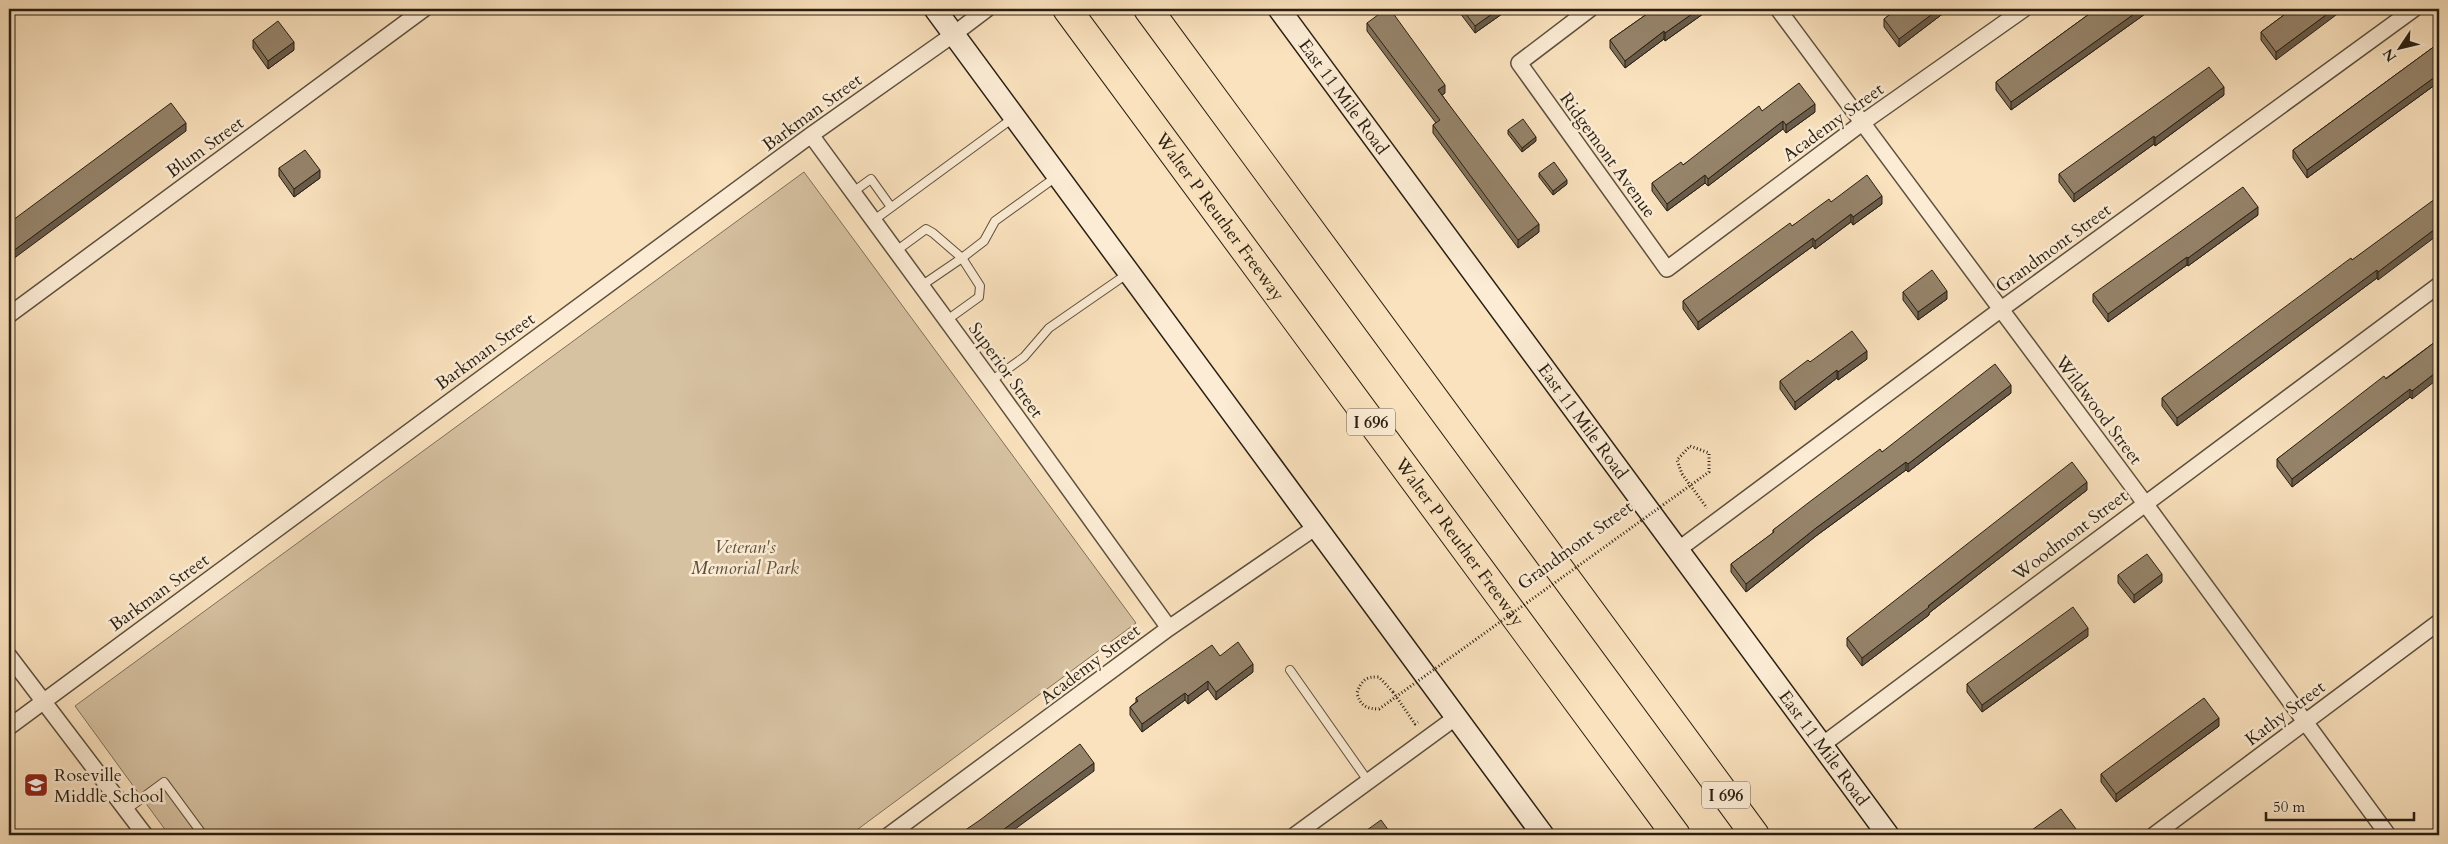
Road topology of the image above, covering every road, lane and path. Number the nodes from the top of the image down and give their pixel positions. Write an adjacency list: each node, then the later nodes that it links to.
1 (424, 9): 26 (street, Blum Street)
2 (935, 9): 11 (main road)
3 (987, 9): 11 (street, Barkman Street)
4 (1066, 9): 50 (highway, Walter P Reuther Freeway / I 696)
5 (1148, 9): 51 (highway, I 696)
6 (1279, 9): 32 (main road, East 11 Mile Road)
7 (1590, 9): 21 (street, Ridgemont Avenue)
8 (1778, 9): 13 (street, Wildwood Street)
9 (2024, 9): 13 (street, Academy Street)
10 (2414, 9): 25 (street, Grandmont Street)
11 (954, 34): 12 (main road); 14 (street, Barkman Street)
12 (1014, 116): 15 (main road); 17 (lane)
13 (1862, 122): 21 (street, Academy Street); 25 (street, Wildwood Street)
14 (811, 135): 16 (street, Superior Street); 37 (street, Barkman Street)
15 (1058, 176): 20 (lane); 22 (main road)
16 (853, 192): 17 (lane); 18 (street, Superior Street)
17 (891, 207): 18 (lane)
18 (874, 220): 19 (street, Superior Street)
19 (896, 251): 20 (lane); 24 (street, Superior Street)
20 (962, 258): 24 (lane); 27 (lane)
21 (1667, 269)
22 (1129, 272): 28 (lane); 31 (main road)
23 (2439, 285): 29 (street, Woodmont Street)
24 (921, 286): 27 (street, Superior Street)
25 (2000, 310): 29 (street, Wildwood Street); 30 (street, Grandmont Street)
26 (9, 315)
27 (947, 320): 28 (street, Superior Street)
28 (992, 381): 34 (street, Superior Street)
29 (2144, 502): 40 (street, Wildwood Street); 42 (street, Woodmont Street)
30 (1718, 523): 32 (street, Grandmont Street); 39 (path, Grandmont Street, bridge)
31 (1316, 528): 34 (street, Academy Street); 38 (main road)
32 (1679, 549): 42 (main road, East 11 Mile Road)
33 (2439, 622): 40 (street, Kathy Street)
34 (1169, 628): 47 (street, Academy Street)
35 (9, 656): 37 (street)
36 (1290, 670): 43 (lane)
37 (42, 701): 41 (street, Barkman Street); 44 (street)
38 (1456, 718): 43 (street); 49 (main road)
39 (1421, 720)
40 (2305, 722): 53 (street, Kathy Street); 54 (street, Wildwood Street)
41 (9, 727)
42 (1822, 745): 52 (main road, East 11 Mile Road)
43 (1368, 782): 48 (street)
44 (126, 810): 45 (street); 46 (lane)
45 (145, 835)
46 (203, 835)
47 (890, 835)
48 (1295, 835)
49 (1543, 835)
50 (1676, 835)
51 (1755, 835)
52 (1888, 835)
53 (2154, 835)
54 (2388, 835)

